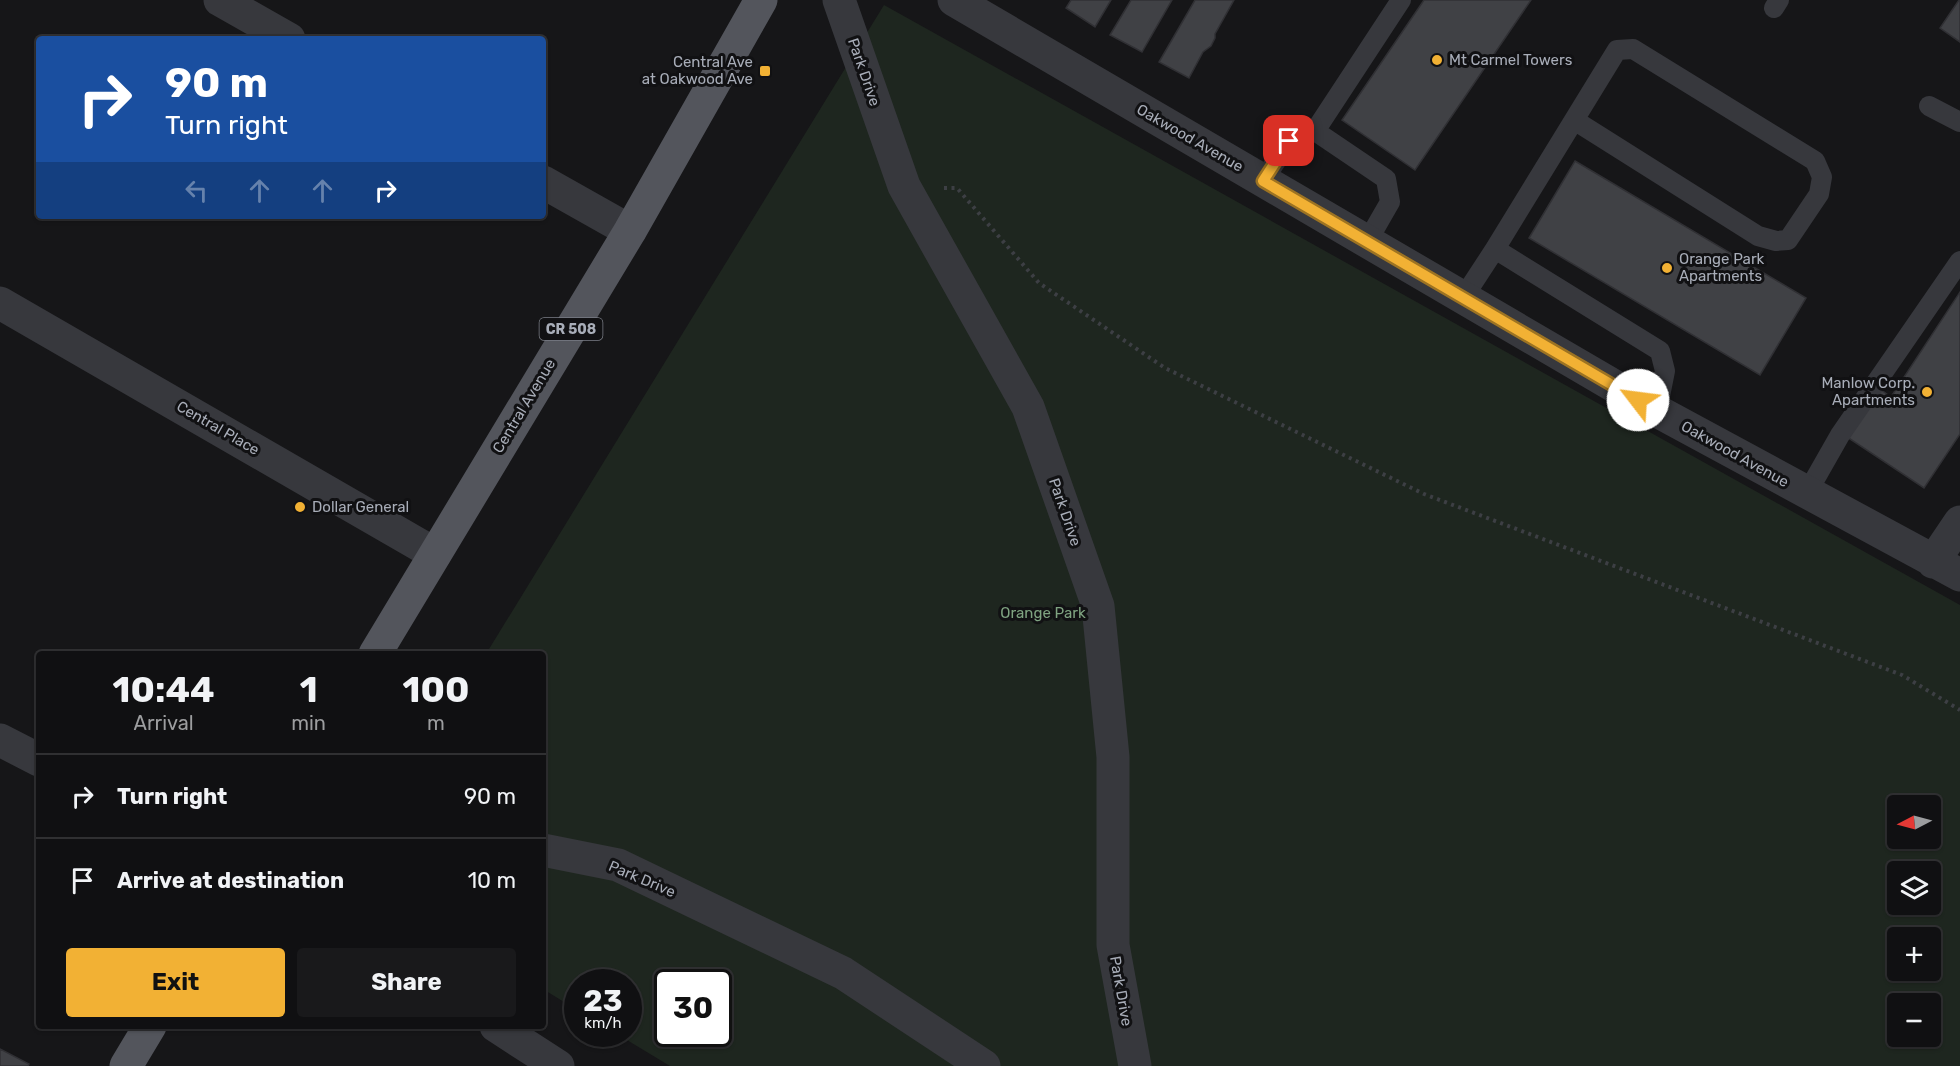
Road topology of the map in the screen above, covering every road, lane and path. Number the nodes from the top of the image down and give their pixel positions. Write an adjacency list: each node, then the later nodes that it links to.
1 (220, 0): 6 (street)
2 (761, 0): 14 (main road, Central Avenue / CR 508)
3 (839, 0): 13 (street, Park Drive)
4 (954, 0): 11 (street, Oakwood Avenue)
5 (1401, 0): 10 (lane)
6 (284, 36)
7 (1929, 106): 9 (lane)
8 (1574, 120): 8 (lane); 16 (lane)
9 (1960, 122)
10 (1314, 131): 11 (lane); 15 (lane)
11 (1263, 181): 15 (street, Oakwood Avenue)
12 (546, 184): 14 (street)
13 (904, 186): 26 (path); 35 (street, Park Drive)
14 (630, 231): 23 (main road, Central Avenue / CR 508)
15 (1367, 242): 18 (street, Oakwood Avenue)
16 (1495, 249): 18 (lane); 20 (lane)
17 (1960, 261): 21 (lane)
18 (1462, 298): 20 (street, Oakwood Avenue)
19 (0, 303): 23 (street, Central Place)
20 (1657, 411): 21 (street, Oakwood Avenue)
21 (1807, 493): 24 (street, Oakwood Avenue)
22 (1960, 522): 24 (street)
23 (435, 554): 25 (main road, Central Avenue / CR 508)
24 (1947, 569)
25 (377, 651)
26 (1960, 710)
27 (0, 740): 28 (street)
28 (36, 758)
29 (546, 851): 34 (street, Park Drive)
30 (148, 1029): 32 (main road)
31 (501, 1029): 33 (street)
32 (126, 1066)
33 (558, 1066)
34 (984, 1066)
35 (1135, 1066)

